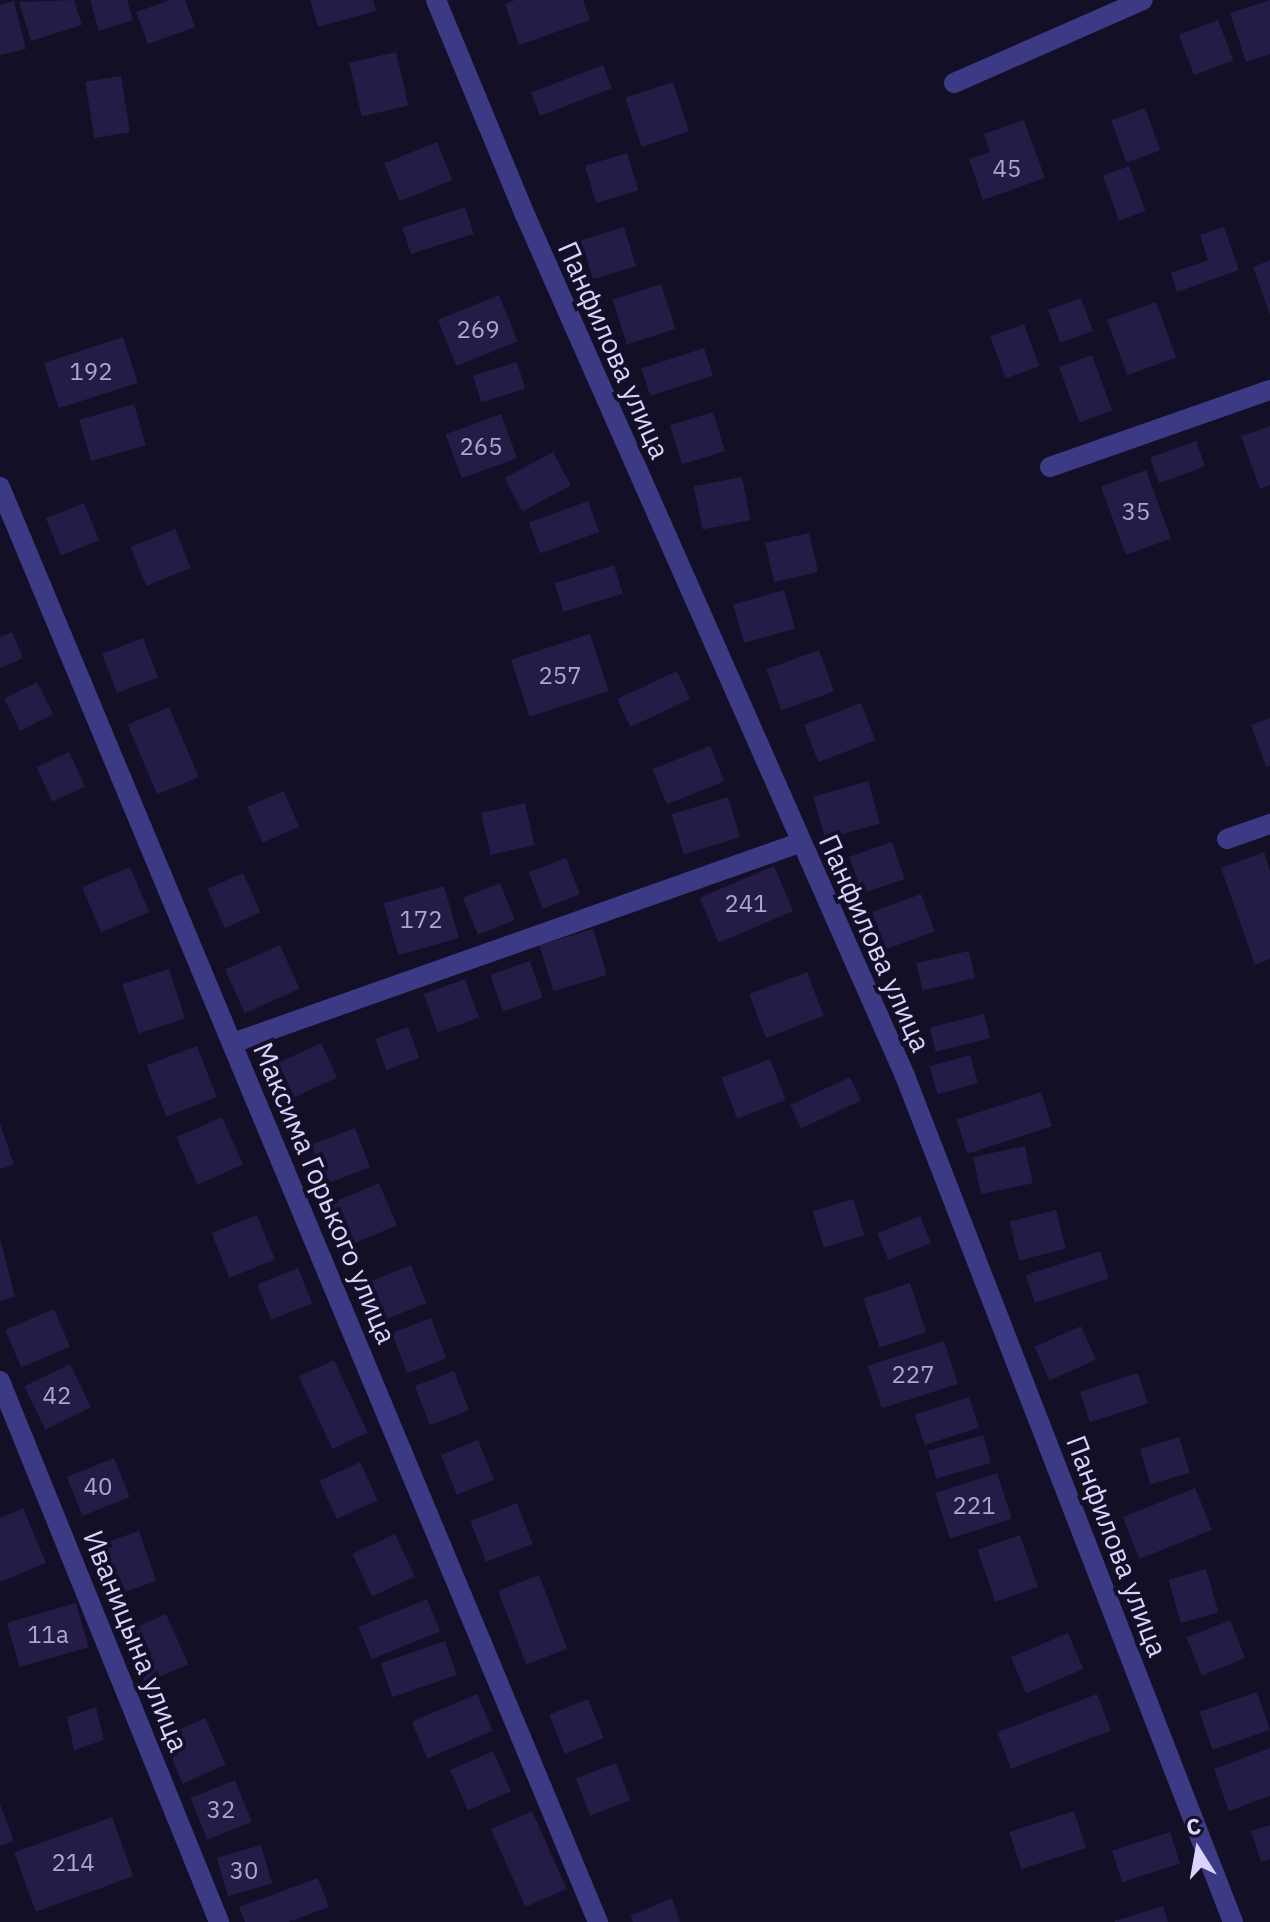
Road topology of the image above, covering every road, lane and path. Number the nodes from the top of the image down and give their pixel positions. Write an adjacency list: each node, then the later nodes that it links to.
1 (436, 0): 9 (street, Панфилова улица)
2 (1143, 0): 3 (street)
3 (954, 83)
4 (1270, 390): 5 (street)
5 (1050, 467)
6 (0, 487): 10 (street, Максима Горького улица)
7 (1270, 824): 8 (street)
8 (1227, 839)
9 (799, 843): 10 (street); 14 (street, Панфилова улица)
10 (233, 1043): 13 (street, Максима Горького улица)
11 (0, 1381): 12 (street, Иваницына улица)
12 (219, 1922)
13 (598, 1922)
14 (1233, 1922)

